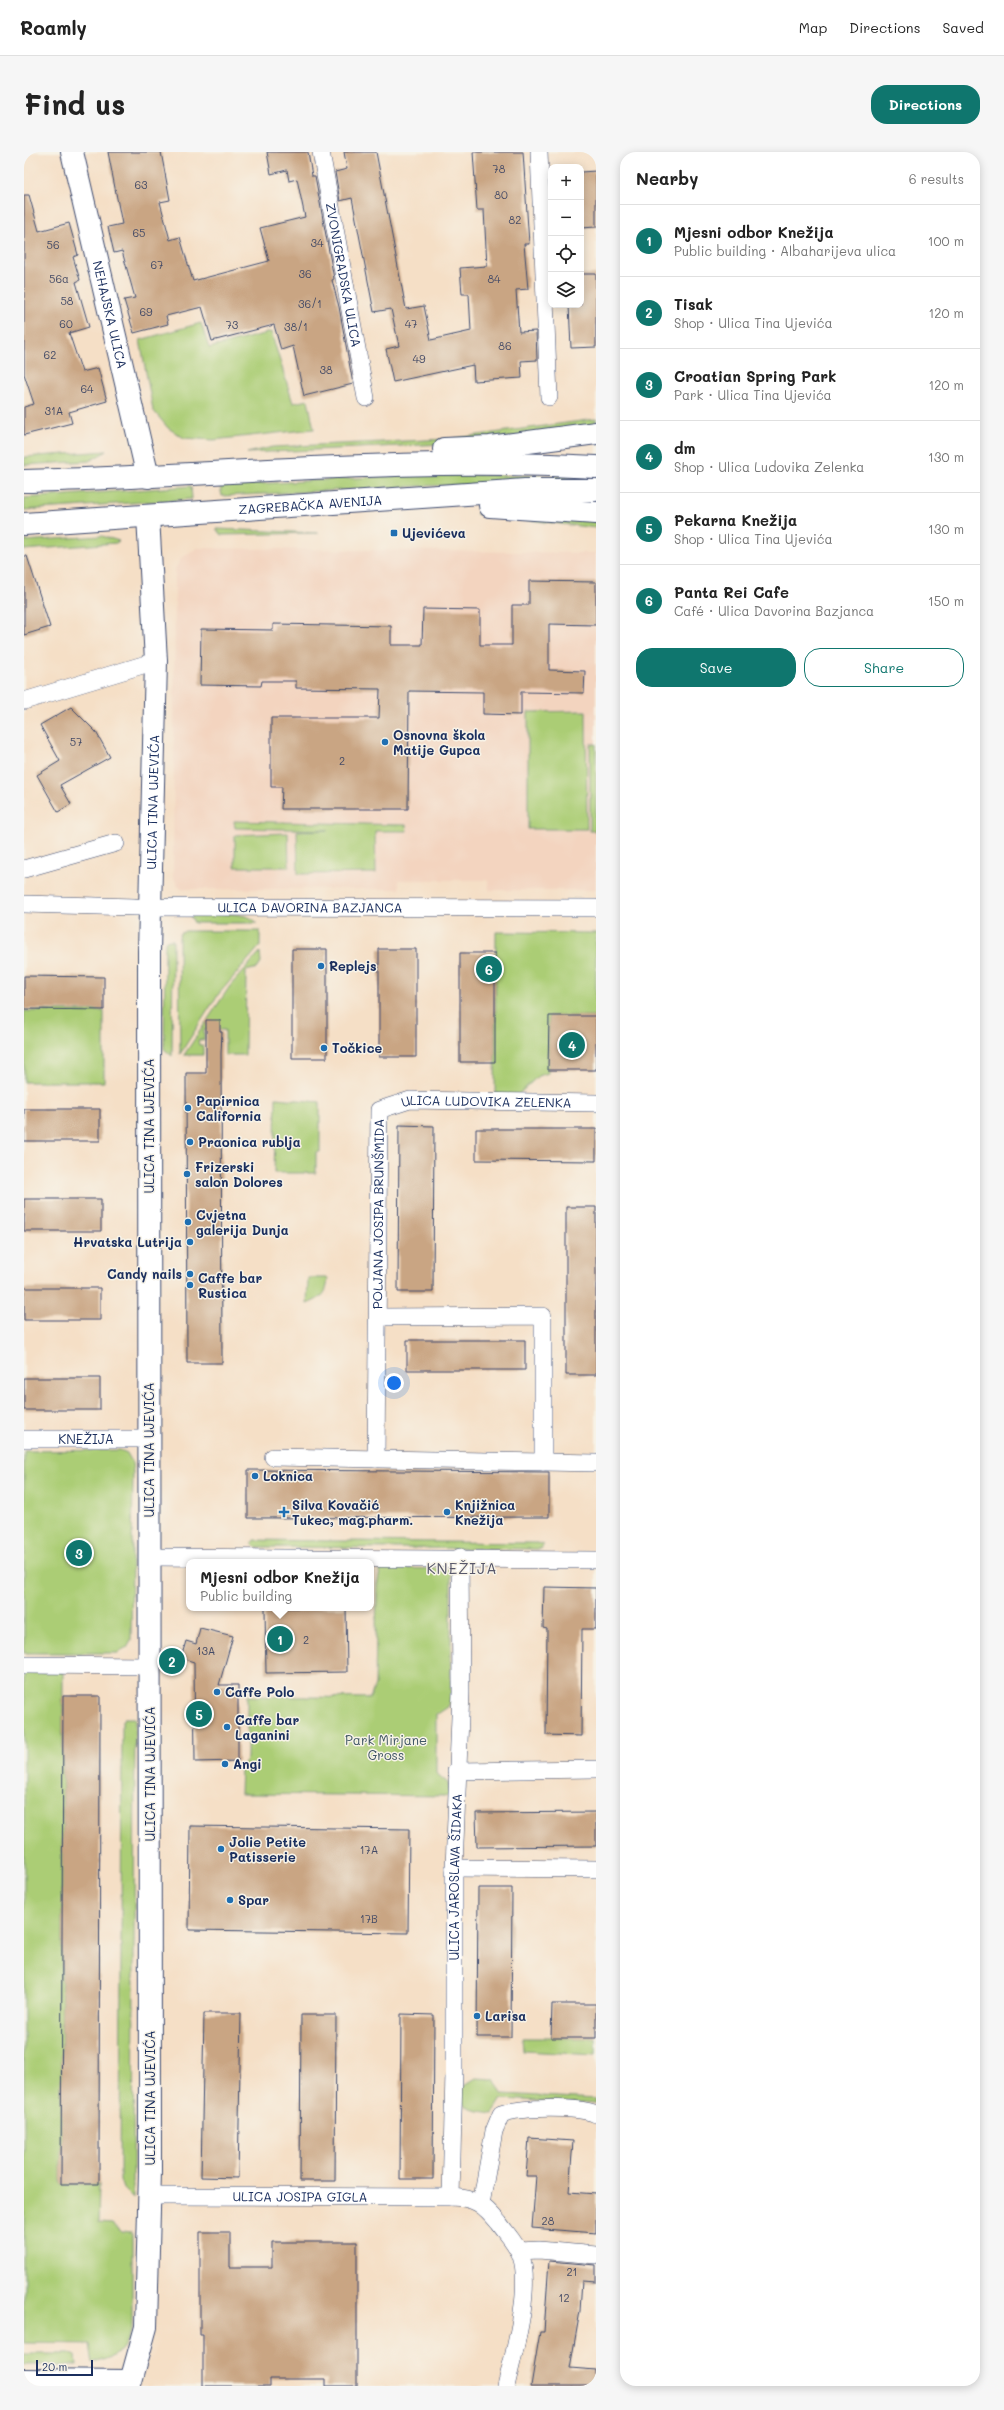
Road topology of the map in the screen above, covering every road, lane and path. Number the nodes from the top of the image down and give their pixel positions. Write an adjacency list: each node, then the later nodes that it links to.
1 (72, 152): 9 (street, NEHAJSKA ULICA)
2 (321, 152): 5 (street, ZVONIGRADSKA ULICA)
3 (539, 152): 4 (street)
4 (549, 397)
5 (366, 398)
6 (596, 433): 7 (street)
7 (365, 466): 8 (street); 9 (street)
8 (596, 467)
9 (148, 477): 10 (street)
10 (24, 481)
11 (596, 490): 12 (street, ZAGREBAČKA AVENIJA)
12 (405, 499): 13 (street); 14 (street, ZAGREBAČKA AVENIJA)
13 (596, 513)
14 (148, 516): 15 (street, ZAGREBAČKA AVENIJA); 16 (street, ULICA TINA UJEVIĆA)
15 (24, 524)
16 (156, 661): 17 (street); 21 (street, ULICA TINA UJEVIĆA)
17 (24, 701)
18 (116, 843): 19 (street)
19 (24, 869)
20 (24, 904): 21 (street, ULICA DAVORINA BAZJANCA)
21 (151, 906): 22 (street, ULICA DAVORINA BAZJANCA); 27 (street, ULICA TINA UJEVIĆA)
22 (596, 908)
23 (596, 1103): 24 (street, ULICA LUDOVIKA ZELENKA)
24 (379, 1110): 25 (street, POLJANA JOSIPA BRUNŠMIDA)
25 (378, 1317): 29 (street, POLJANA JOSIPA BRUNŠMIDA); 30 (street, POLJANA JOSIPA BRUNŠMIDA)
26 (24, 1439): 27 (street, KNEŽIJA)
27 (149, 1439): 32 (street, ULICA TINA UJEVIĆA)
28 (273, 1458): 29 (street)
29 (376, 1459): 30 (street)
30 (543, 1462): 31 (street)
31 (596, 1462)
32 (149, 1556): 33 (street); 36 (street, ULICA TINA UJEVIĆA)
33 (460, 1558): 34 (street); 38 (street, ULICA JAROSLAVA ŠIDAKA)
34 (596, 1560)
35 (24, 1665): 36 (street)
36 (149, 1666): 42 (street, ULICA TINA UJEVIĆA)
37 (596, 1769): 38 (street)
38 (456, 1770): 39 (street, ULICA JAROSLAVA ŠIDAKA)
39 (454, 1868): 40 (street); 43 (street, ULICA JAROSLAVA ŠIDAKA)
40 (596, 1869)
41 (596, 2114): 44 (street)
42 (149, 2196): 43 (street, ULICA JOSIPA GIGLA); 48 (street, ULICA TINA UJEVIĆA)
43 (451, 2197): 44 (street, ULICA JOSIPA GIGLA)
44 (481, 2204): 45 (street)
45 (519, 2251): 46 (street); 49 (street)
46 (596, 2255)
47 (24, 2380): 48 (street)
48 (132, 2384)
49 (506, 2386)

